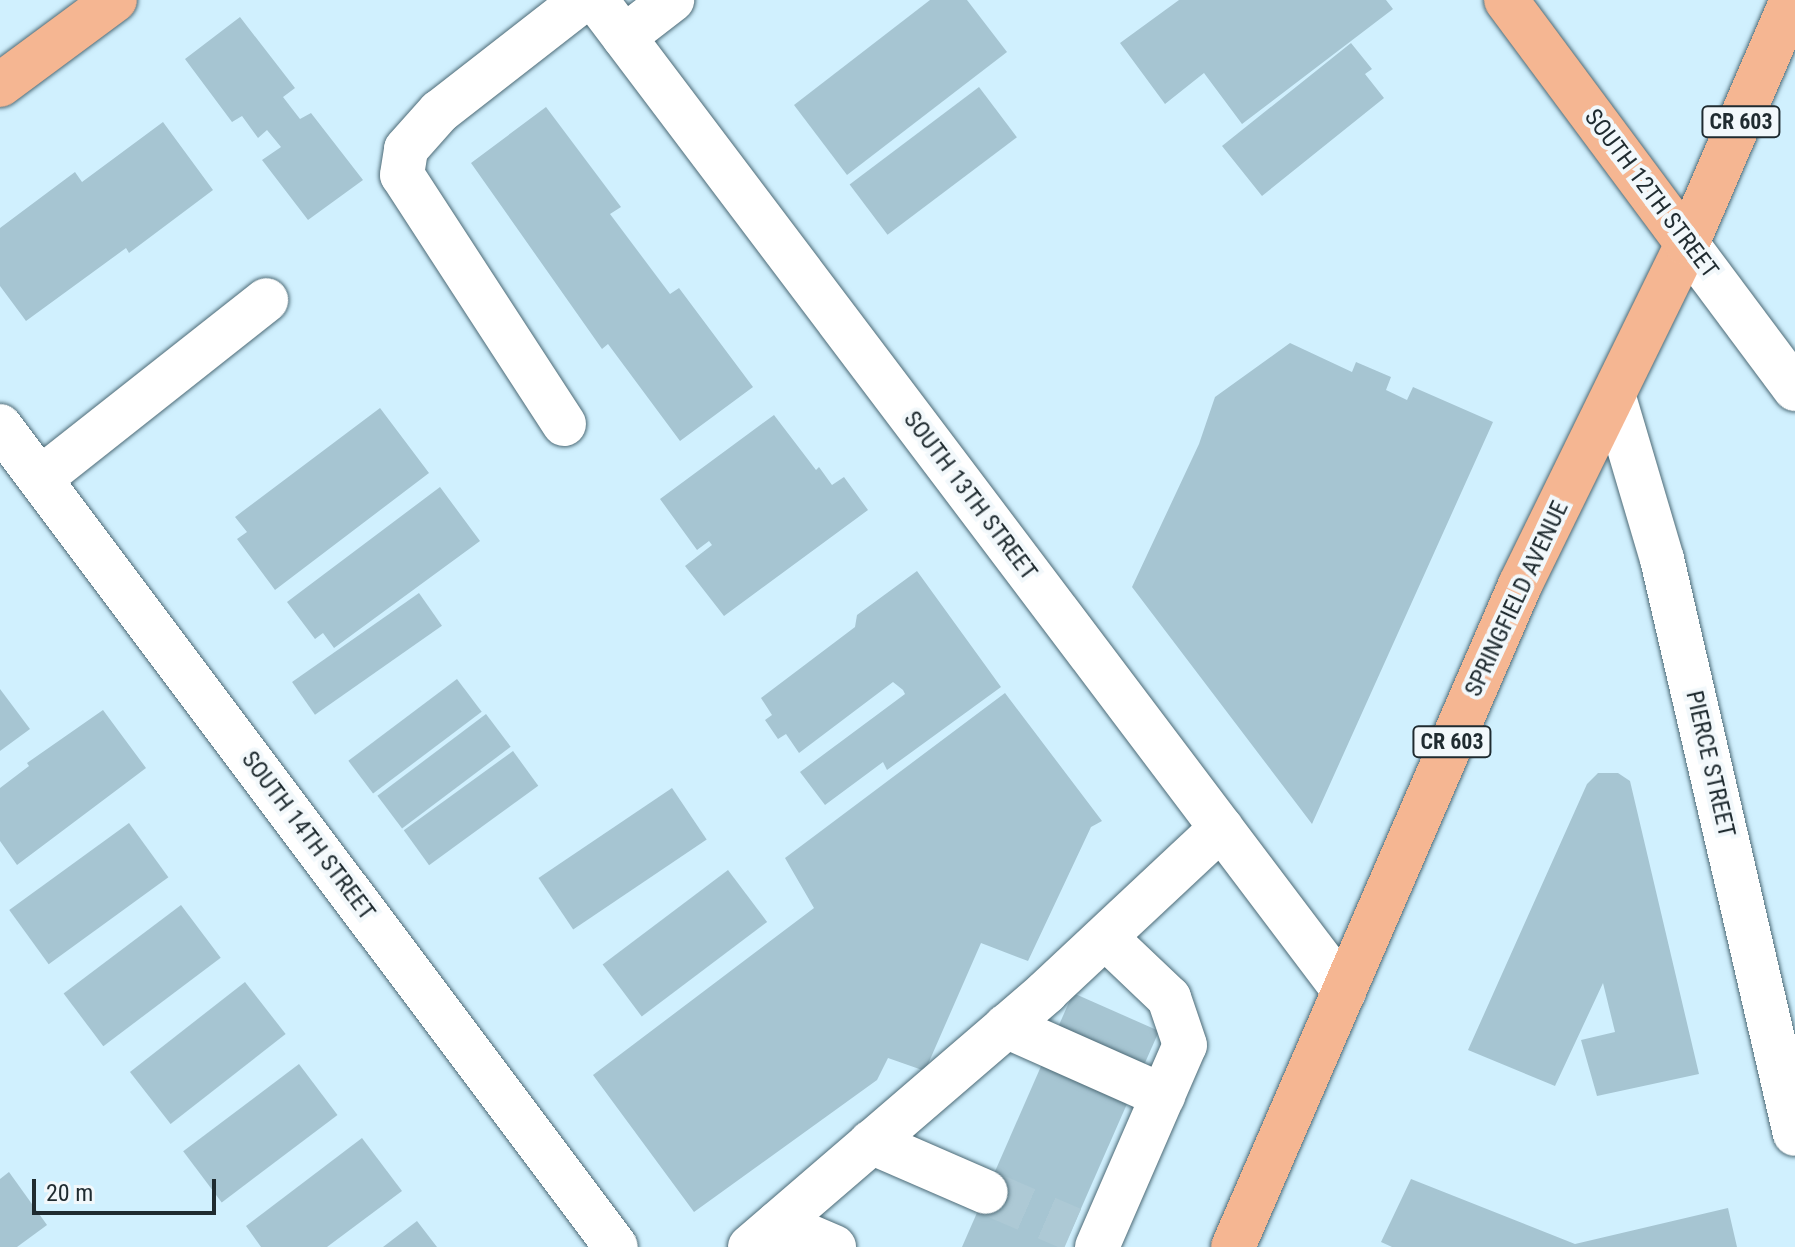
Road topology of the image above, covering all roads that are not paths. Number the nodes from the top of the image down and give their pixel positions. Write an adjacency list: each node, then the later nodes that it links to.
1 (115, 0): 8 (main road)
2 (583, 0): 13 (street)
3 (596, 0): 7 (street, SOUTH 13TH STREET)
4 (672, 0): 7 (street)
5 (1506, 0): 9 (main road, SOUTH 12TH STREET)
6 (1792, 0): 9 (main road, SPRINGFIELD AVENUE / CR 603)
7 (624, 37): 16 (street, SOUTH 13TH STREET)
8 (0, 85)
9 (1687, 244): 11 (street, SOUTH 12TH STREET); 12 (main road, SPRINGFIELD AVENUE / CR 603)
10 (266, 300): 15 (street)
11 (1795, 389)
12 (1614, 397): 18 (main road, SPRINGFIELD AVENUE / CR 603); 21 (street, PIERCE STREET)
13 (564, 424)
14 (0, 426): 15 (street, SOUTH 14TH STREET)
15 (41, 478): 26 (street, SOUTH 14TH STREET)
16 (1221, 828): 17 (street); 18 (street, SOUTH 13TH STREET)
17 (1105, 937): 19 (street); 20 (street)
18 (1344, 991): 28 (main road, SPRINGFIELD AVENUE / CR 603)
19 (1006, 1026): 20 (street); 22 (street)
20 (1163, 1096): 25 (street)
21 (1795, 1134)
22 (871, 1142): 23 (street); 24 (street)
23 (986, 1192)
24 (764, 1235): 27 (street)
25 (1089, 1239)
26 (616, 1247)
27 (834, 1247)
28 (1233, 1247)

